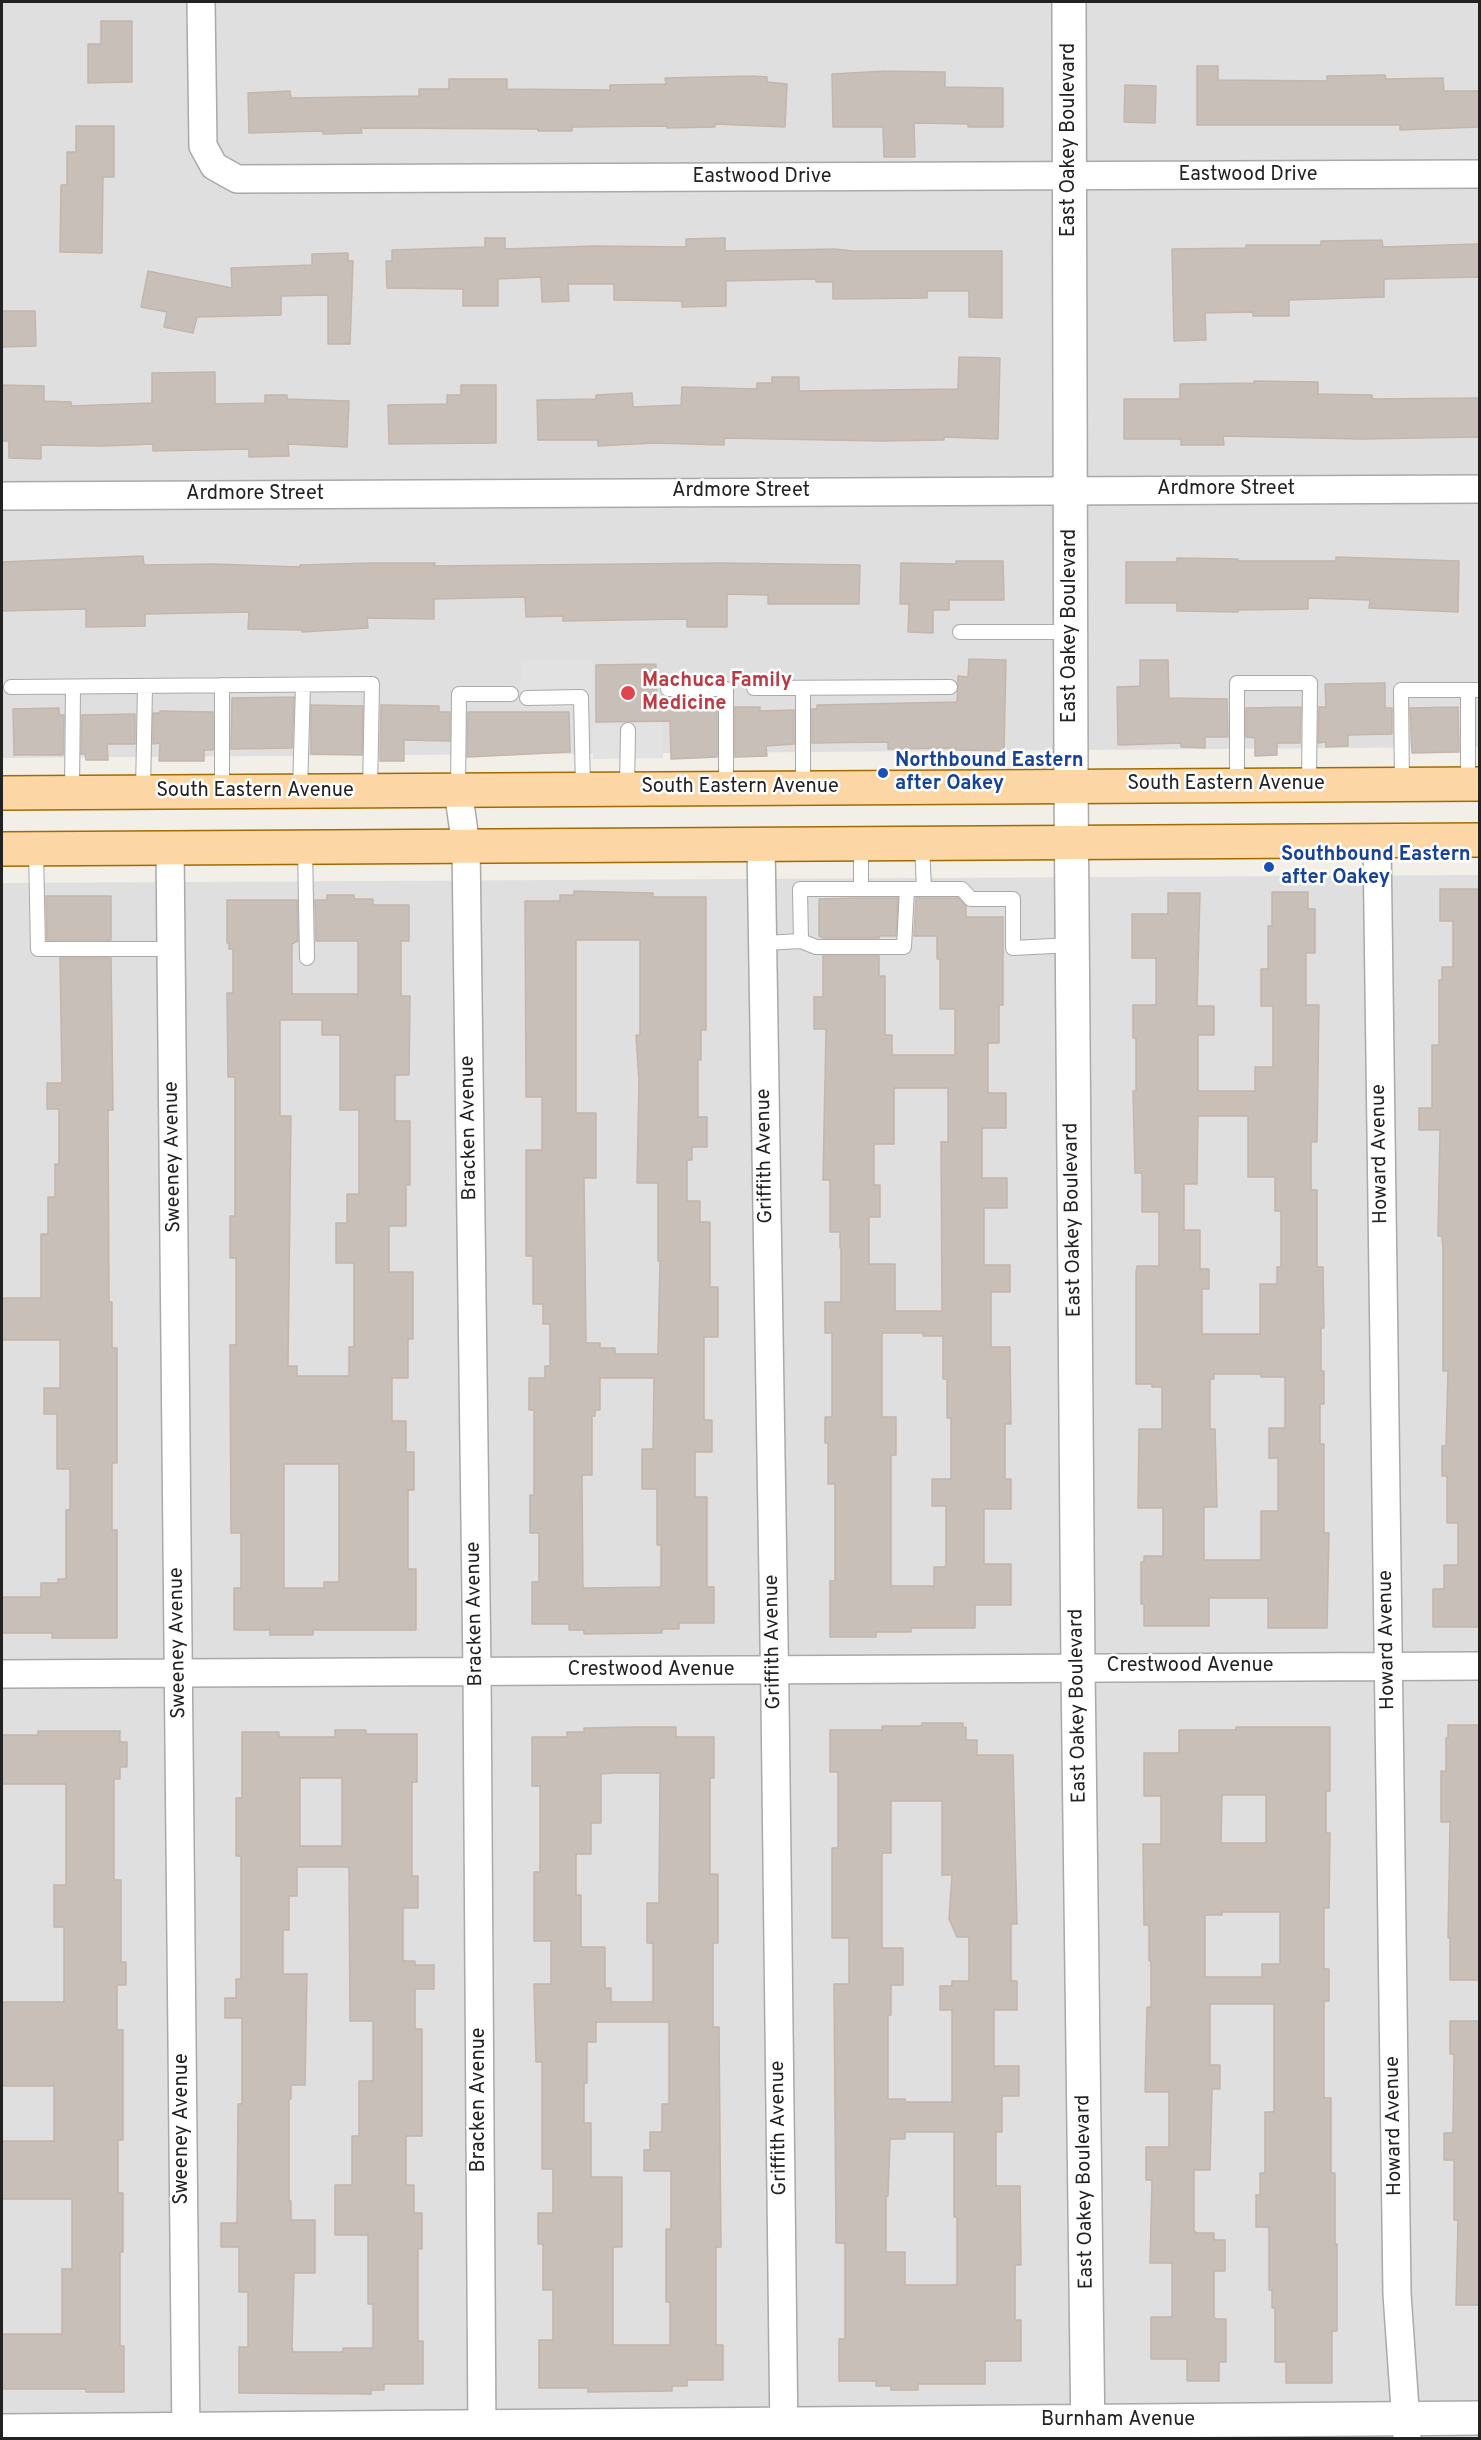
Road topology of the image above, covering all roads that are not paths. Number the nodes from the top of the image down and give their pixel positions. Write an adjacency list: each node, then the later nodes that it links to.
1 (201, 2): 4 (street, Eastwood Drive)
2 (1069, 2): 4 (street, East Oakey Boulevard)
3 (1479, 174): 4 (street, Eastwood Drive)
4 (1070, 177): 6 (street, East Oakey Boulevard)
5 (1479, 489): 6 (street, Ardmore Street)
6 (1071, 491): 7 (street, Ardmore Street); 9 (street, East Oakey Boulevard)
7 (2, 496)
8 (960, 632): 9 (lane)
9 (1071, 632): 27 (street, East Oakey Boulevard)
10 (303, 685): 12 (lane); 33 (lane); 34 (lane)
11 (145, 686): 12 (lane); 14 (lane); 35 (lane)
12 (222, 686): 36 (lane)
13 (11, 687): 14 (lane)
14 (73, 687): 38 (lane)
15 (950, 687): 17 (lane)
16 (754, 688): 17 (lane)
17 (803, 688): 29 (lane)
18 (668, 689): 28 (lane)
19 (1474, 690): 24 (lane); 25 (lane)
20 (511, 694): 32 (lane)
21 (526, 698): 30 (lane)
22 (628, 730): 31 (lane)
23 (1309, 784): 24 (main road, South Eastern Avenue); 26 (main road, South Eastern Avenue); 26 (lane)
24 (1402, 784): 25 (main road, South Eastern Avenue)
25 (1474, 784)
26 (1237, 785): 27 (main road, South Eastern Avenue)
27 (1071, 786): 29 (main road, South Eastern Avenue); 41 (street, East Oakey Boulevard)
28 (726, 788): 29 (main road, South Eastern Avenue); 31 (main road, South Eastern Avenue)
29 (803, 788)
30 (583, 789): 31 (main road, South Eastern Avenue); 32 (main road, South Eastern Avenue)
31 (627, 789)
32 (458, 790): 34 (main road, South Eastern Avenue); 45 (street, Bracken Avenue)
33 (300, 791): 34 (main road, South Eastern Avenue); 36 (main road, South Eastern Avenue)
34 (370, 791)
35 (143, 792): 36 (main road, South Eastern Avenue); 38 (main road, South Eastern Avenue)
36 (222, 792)
37 (2, 793): 38 (main road, South Eastern Avenue)
38 (72, 793)
39 (1479, 840): 40 (main road)
40 (1377, 841): 41 (main road); 58 (street, Howard Avenue)
41 (1071, 843): 43 (main road); 55 (street, East Oakey Boulevard)
42 (861, 844): 43 (main road); 44 (main road); 50 (lane)
43 (922, 844): 52 (lane)
44 (761, 845): 45 (main road); 54 (street, Griffith Avenue)
45 (466, 846): 46 (main road); 62 (street, Bracken Avenue)
46 (305, 847): 47 (main road); 57 (lane)
47 (170, 848): 49 (main road); 56 (street, Sweeney Avenue)
48 (2, 849): 49 (main road)
49 (36, 849): 56 (lane)
50 (861, 889): 51 (lane); 53 (lane)
51 (907, 889): 52 (lane); 53 (lane)
52 (924, 889): 55 (lane)
53 (801, 941): 54 (lane)
54 (763, 943): 61 (street, Griffith Avenue)
55 (1072, 945): 60 (street, East Oakey Boulevard)
56 (172, 949): 63 (street, Sweeney Avenue)
57 (307, 958)
58 (1389, 1666): 59 (street, Crestwood Avenue); 60 (street, Crestwood Avenue); 66 (street, Howard Avenue)
59 (1479, 1666)
60 (1078, 1668): 61 (street, Crestwood Avenue); 67 (street, East Oakey Boulevard)
61 (775, 1670): 62 (street, Crestwood Avenue); 69 (street, Griffith Avenue)
62 (477, 1671): 63 (street, Crestwood Avenue); 70 (street, Bracken Avenue)
63 (179, 1673): 64 (street, Crestwood Avenue); 71 (street, Sweeney Avenue)
64 (2, 1674)
65 (1479, 2418): 66 (street, Burnham Avenue)
66 (1406, 2429): 67 (street, Burnham Avenue)
67 (1088, 2430): 69 (street, Burnham Avenue)
68 (2, 2431): 71 (street, Burnham Avenue)
69 (784, 2431): 70 (street, Burnham Avenue)
70 (482, 2433): 71 (street, Burnham Avenue)
71 (186, 2434)

